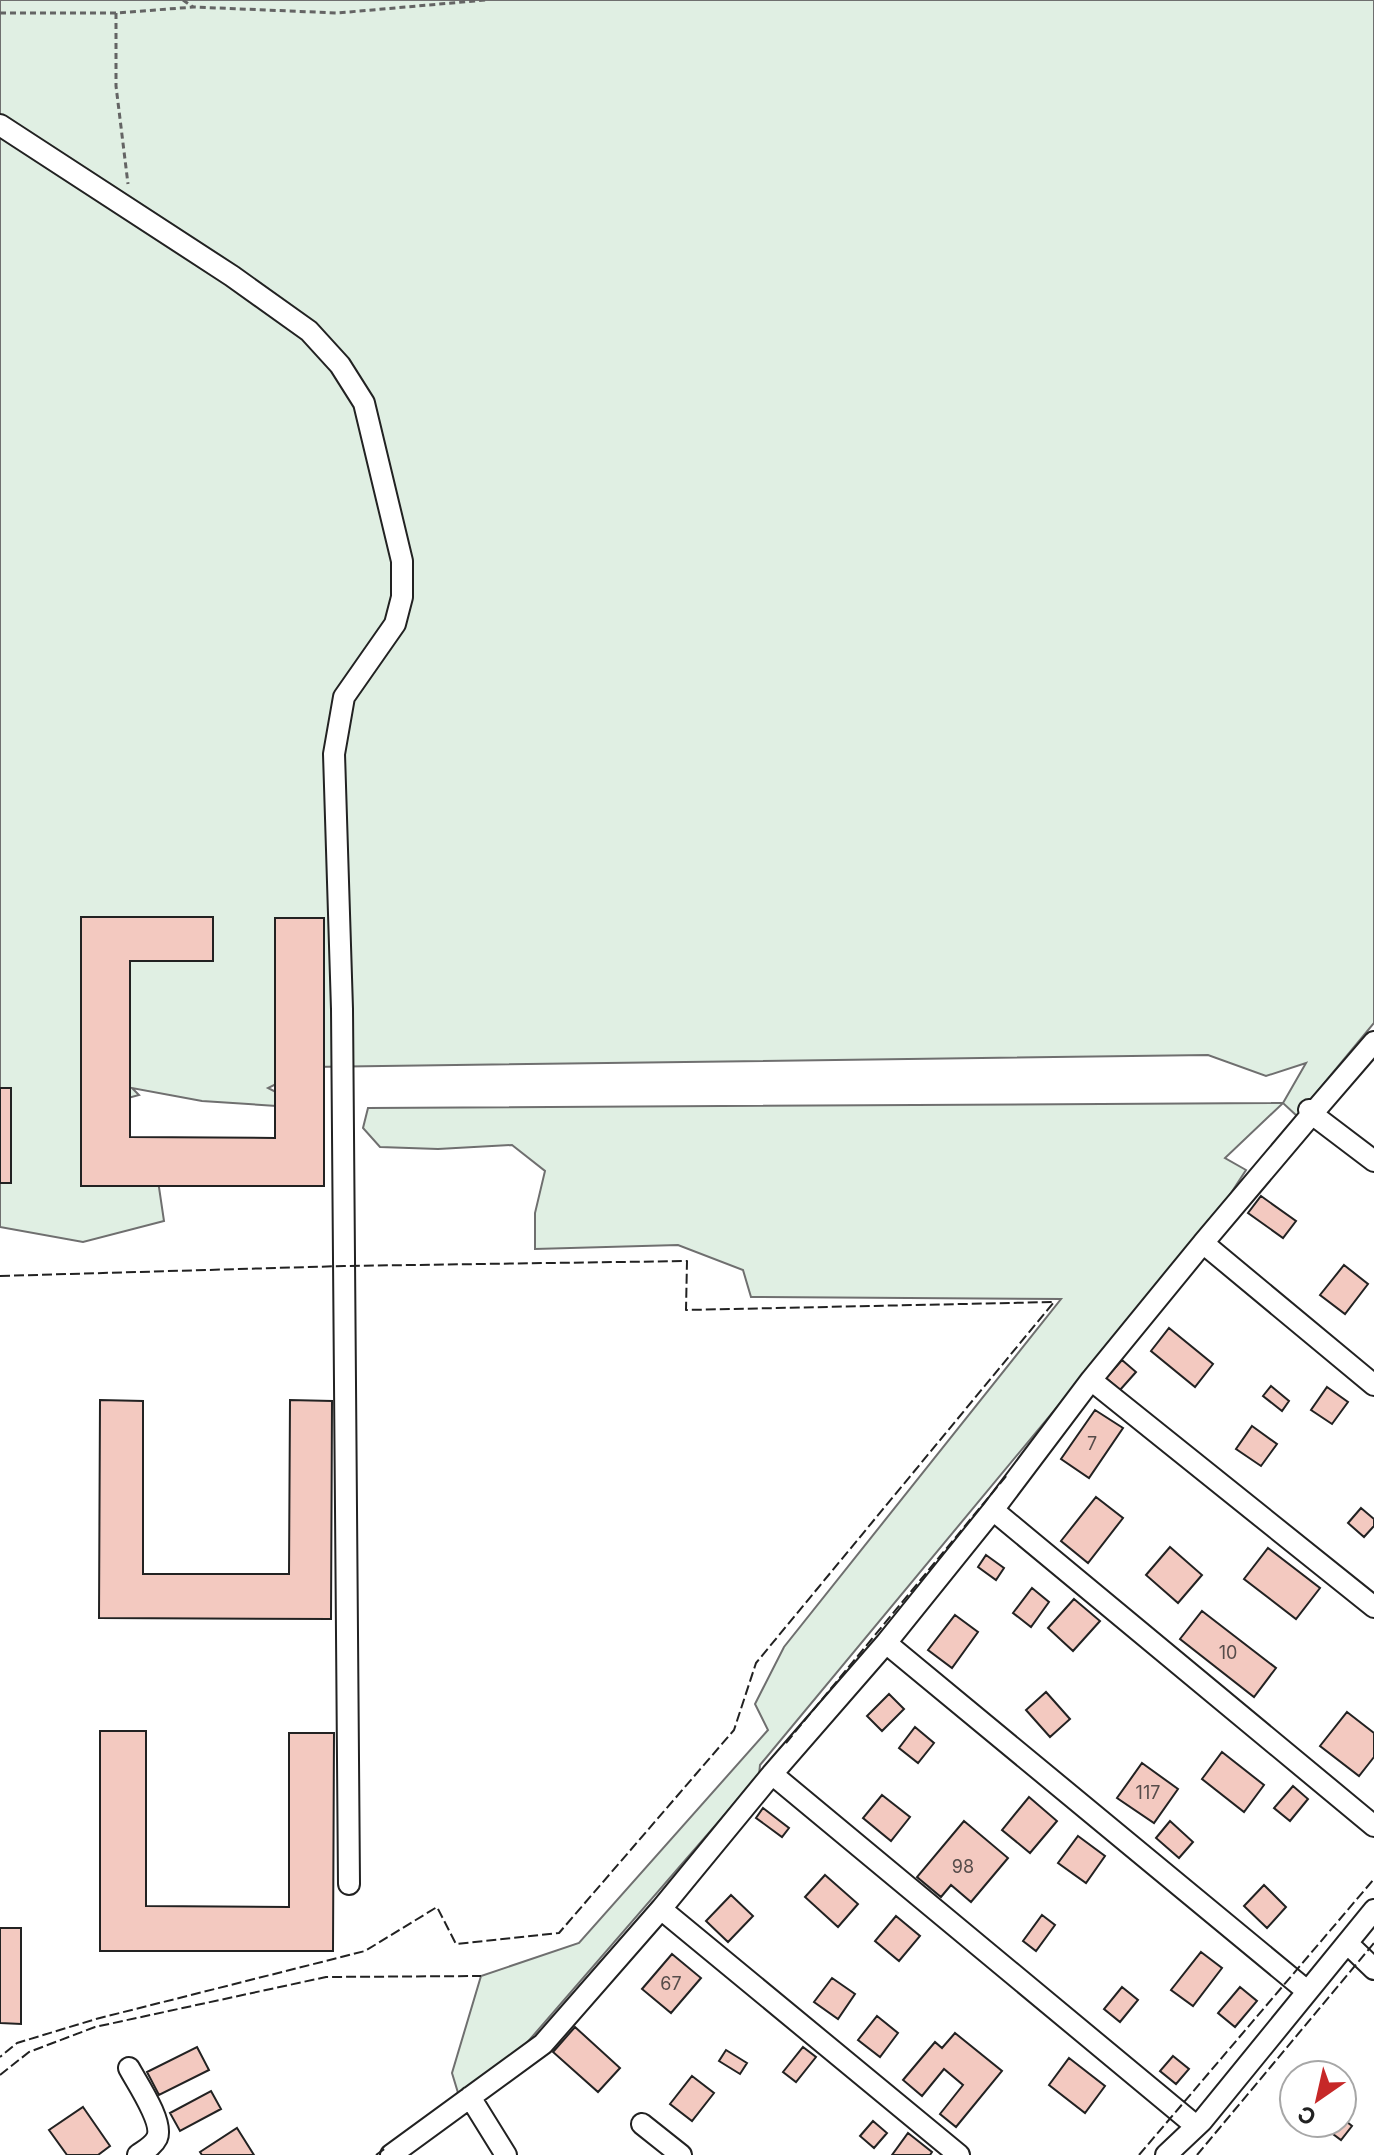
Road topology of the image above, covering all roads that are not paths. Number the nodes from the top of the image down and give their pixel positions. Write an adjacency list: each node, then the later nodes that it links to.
1 (0, 125): 13 (street)
2 (1374, 1042): 3 (street)
3 (1310, 1112): 4 (street); 5 (street)
4 (1374, 1161)
5 (1203, 1243): 6 (street); 7 (street)
6 (1091, 1380): 8 (street); 9 (street)
7 (1374, 1385)
8 (993, 1510): 10 (street); 12 (street)
9 (1374, 1607)
10 (886, 1643): 11 (street); 18 (street)
11 (772, 1774): 14 (street); 22 (street)
12 (1374, 1826)
13 (349, 1884)
14 (661, 1909): 20 (street); 27 (street)
15 (1374, 1910): 16 (street)
16 (1347, 1943): 17 (street); 18 (street)
17 (1374, 1969)
18 (1307, 1991): 22 (street)
19 (129, 2068): 23 (street)
20 (470, 2097): 24 (street); 25 (street)
21 (642, 2124): 26 (street)
22 (1196, 2126): 28 (street)
23 (138, 2155)
24 (391, 2155)
25 (506, 2155)
26 (681, 2155)
27 (959, 2155)
28 (1166, 2155)

